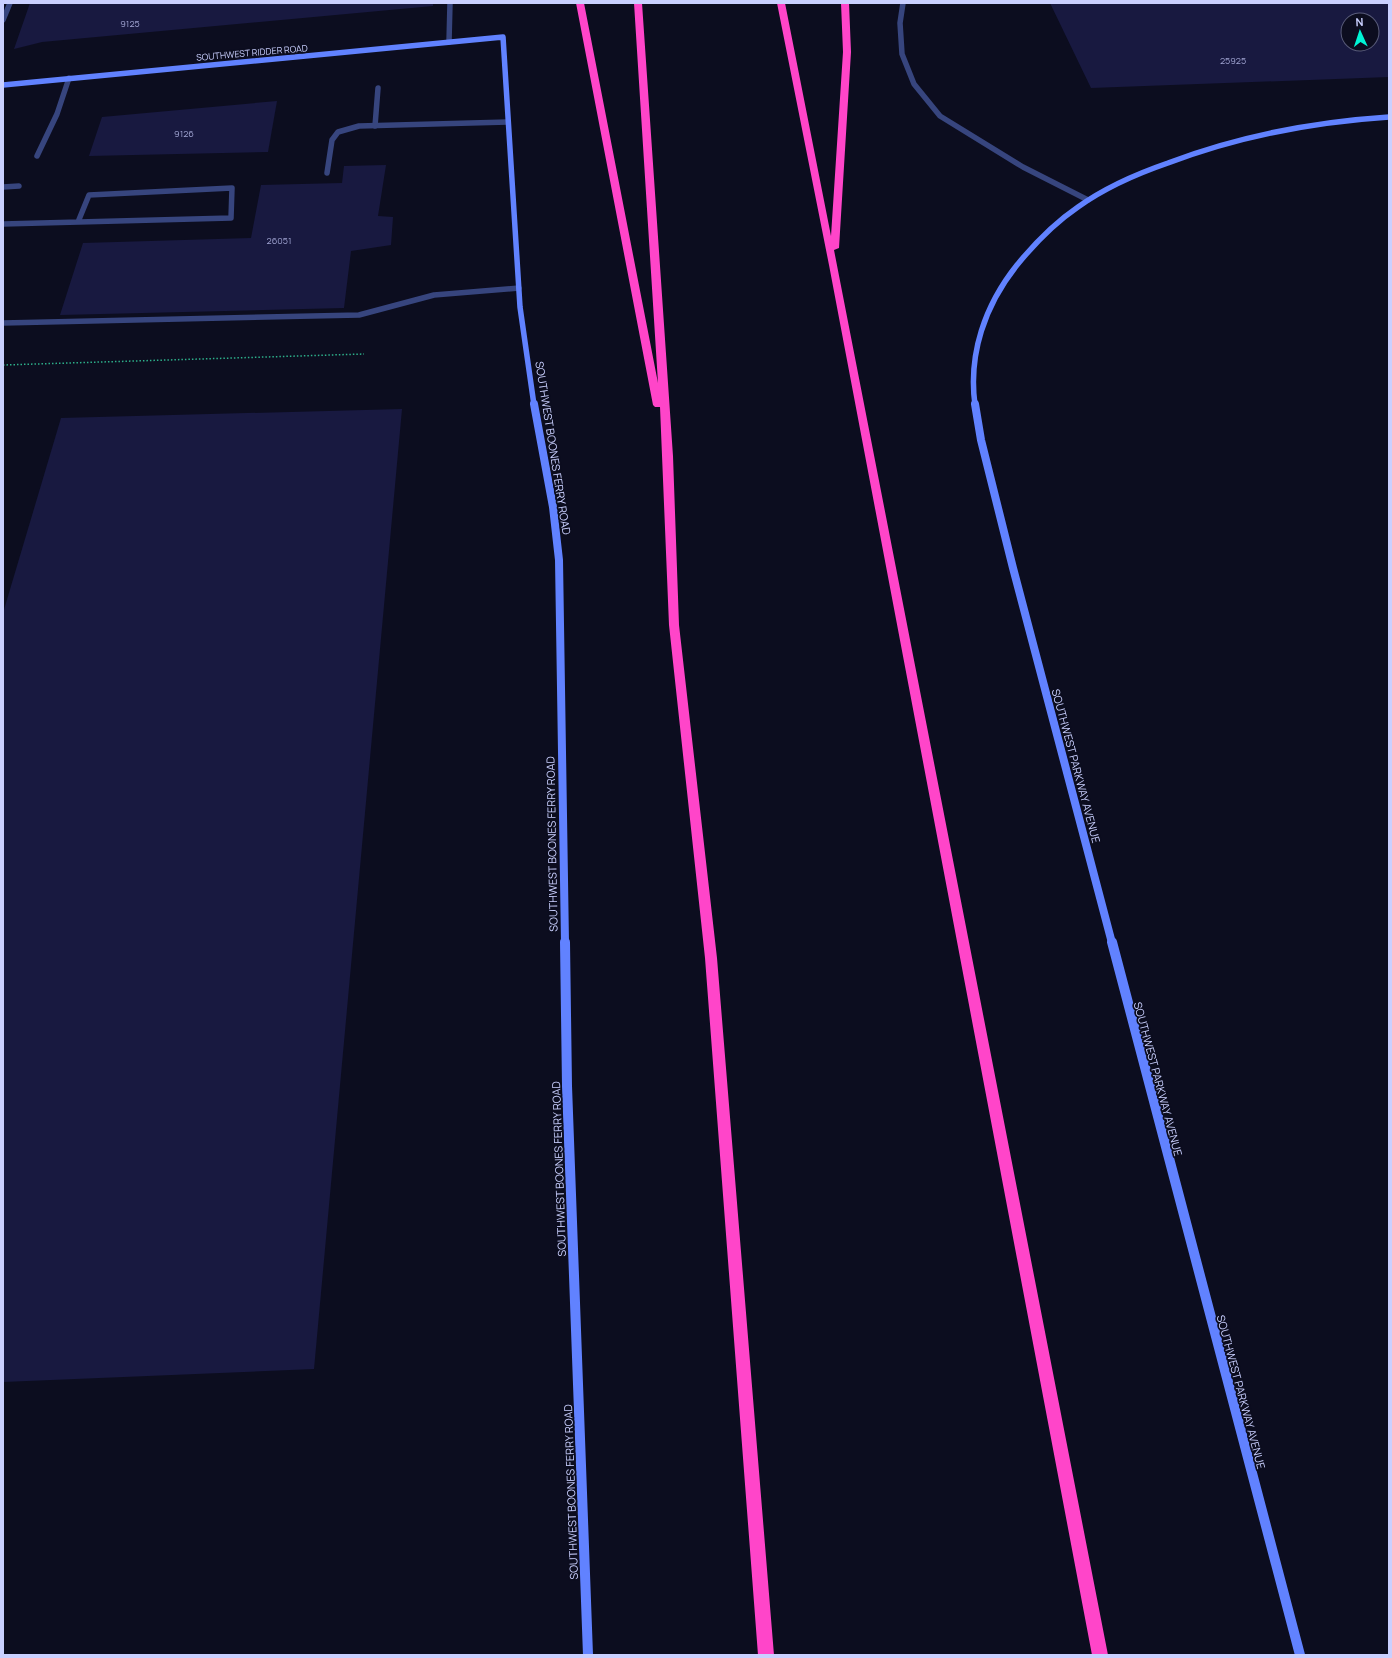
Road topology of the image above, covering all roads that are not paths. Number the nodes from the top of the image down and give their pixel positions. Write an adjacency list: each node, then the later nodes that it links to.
1 (10, 3): 8 (street)
2 (450, 3): 10 (street)
3 (580, 3): 27 (highway)
4 (638, 3): 27 (highway)
5 (781, 3): 24 (highway)
6 (845, 3): 24 (highway)
7 (903, 3): 21 (street)
8 (3, 20)
9 (503, 37): 10 (street, SOUTHWEST RIDDER ROAD); 15 (street, SOUTHWEST BOONES FERRY ROAD)
10 (449, 42): 11 (street, SOUTHWEST RIDDER ROAD)
11 (70, 78): 12 (street, SOUTHWEST RIDDER ROAD); 17 (street)
12 (3, 85)
13 (378, 88): 16 (street)
14 (1389, 117): 21 (street, SOUTHWEST PARKWAY AVENUE)
15 (508, 122): 16 (street); 25 (street, SOUTHWEST BOONES FERRY ROAD)
16 (374, 126): 18 (street)
17 (37, 156)
18 (327, 173)
19 (19, 186): 20 (street)
20 (3, 187)
21 (1088, 200): 31 (street, SOUTHWEST PARKWAY AVENUE)
22 (78, 222): 22 (street); 23 (street)
23 (3, 224)
24 (833, 265): 30 (highway)
25 (519, 288): 26 (street); 28 (street, SOUTHWEST BOONES FERRY ROAD)
26 (3, 323)
27 (668, 456): 29 (highway)
28 (588, 1655)
29 (766, 1655)
30 (1100, 1655)
31 (1300, 1655)

